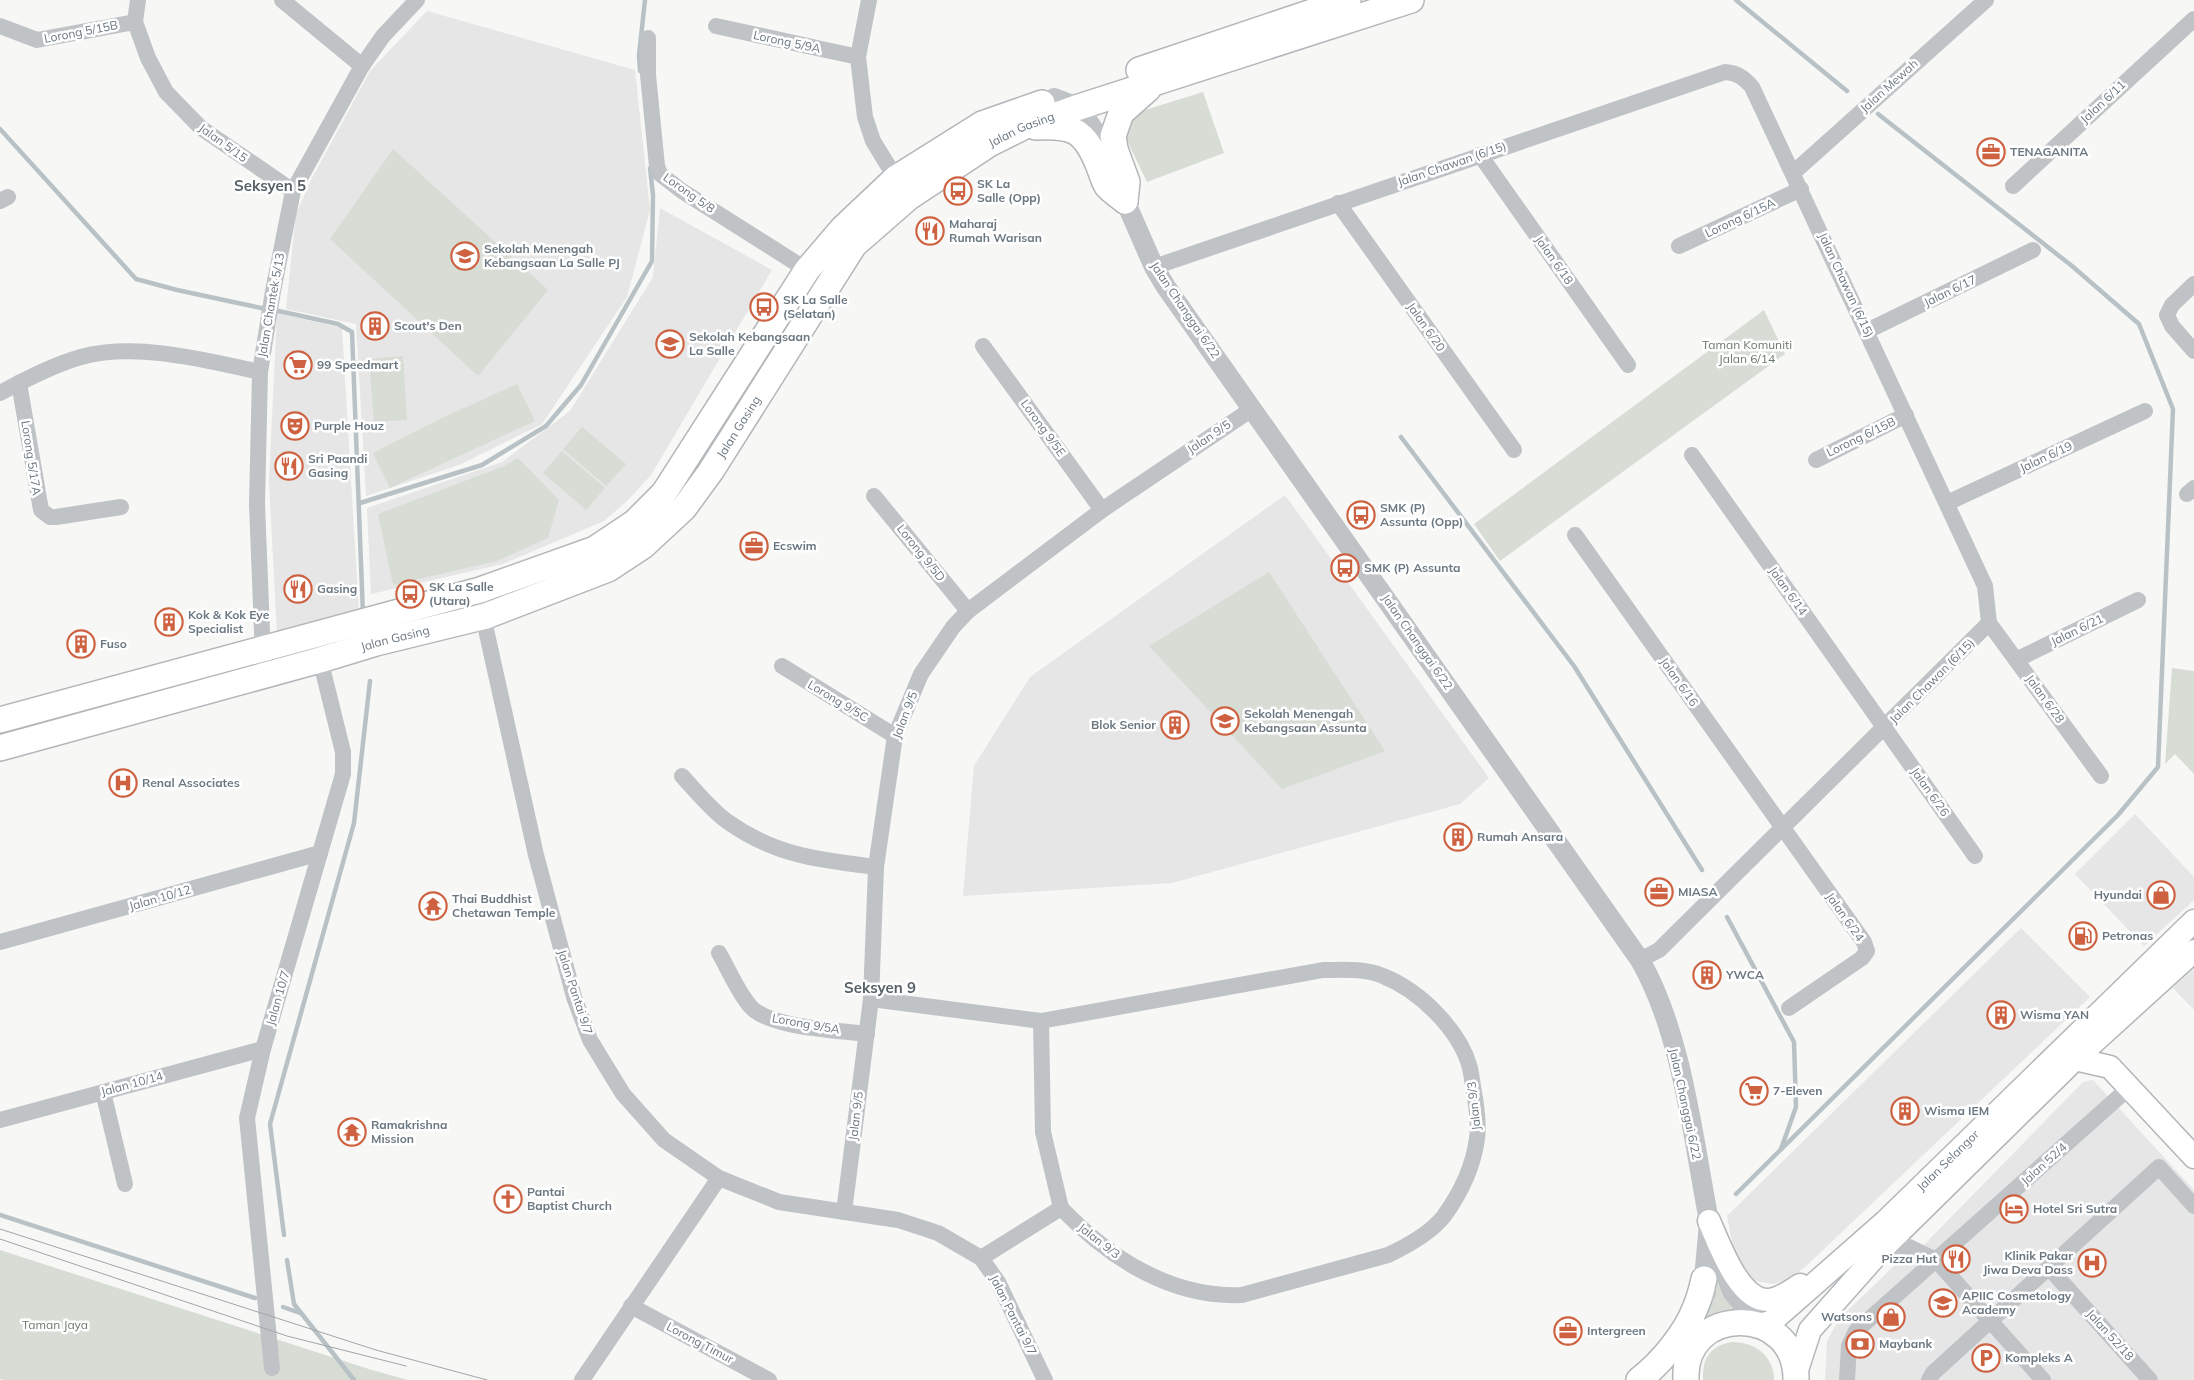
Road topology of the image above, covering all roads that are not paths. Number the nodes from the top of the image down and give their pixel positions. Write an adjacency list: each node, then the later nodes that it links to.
1 (138, 0): 9 (street, Jalan 5/15)
2 (282, 0): 14 (street)
3 (417, 0): 14 (street, Jalan Chantek 5/13)
4 (869, 0): 13 (street)
5 (1348, 0): 16 (main road, Jalan Gasing)
6 (1411, 0): 15 (main road, Jalan Gasing)
7 (1986, 0): 19 (street, Jalan Mewah)
8 (2194, 19): 20 (street, Jalan 6/11)
9 (135, 22): 10 (street, Lorong 5/15B); 23 (street, Jalan 5/15)
10 (0, 26)
11 (716, 26): 13 (street, Lorong 5/9A)
12 (648, 38): 29 (street, Lorong 5/8)
13 (858, 57): 21 (street)
14 (362, 66): 23 (street, Jalan Chantek 5/13)
15 (1156, 83): 16 (main road, Jalan Gasing); 24 (main road)
16 (1065, 103): 17 (main road, Jalan Gasing); 21 (main road, Jalan Gasing); 24 (street, Jalan Changgai 6/22)
17 (1023, 127): 21 (main road, Jalan Gasing); 24 (main road)
18 (1480, 155): 19 (street, Jalan Chawan (6/15)); 25 (street, Jalan Chawan (6/15)); 34 (street, Jalan 6/18)
19 (1793, 172): 22 (street, Jalan Chawan (6/15))
20 (2013, 186)
21 (903, 188): 29 (main road, Jalan Gasing); 52 (main road, Jalan Gasing)
22 (1801, 189): 26 (street, Lorong 6/15A); 31 (street, Jalan Chawan (6/15))
23 (293, 192): 35 (street, Jalan Chantek 5/13)
24 (1125, 201): 28 (street, Jalan Changgai 6/22)
25 (1338, 203): 28 (street, Jalan Chawan (6/15)); 41 (street, Jalan 6/20)
26 (1679, 246)
27 (2033, 250): 31 (street, Jalan 6/17)
28 (1154, 267): 38 (street, Jalan Changgai 6/22)
29 (807, 270): 49 (main road, Jalan Gasing)
30 (2194, 284): 33 (street)
31 (1867, 331): 40 (street, Jalan Chawan (6/15))
32 (983, 346): 47 (street, Lorong 9/5E)
33 (2194, 352)
34 (1628, 365)
35 (260, 372): 36 (street); 55 (street, Jalan Chantek 5/13)
36 (18, 383): 37 (street); 46 (street, Lorong 5/17A)
37 (0, 393)
38 (1252, 409): 47 (street, Jalan 9/5); 74 (street, Jalan Changgai 6/22)
39 (2145, 411): 45 (street, Jalan 6/19)
40 (1906, 415): 43 (street, Lorong 6/15B); 45 (street, Jalan Chawan (6/15))
41 (1514, 450)
42 (1692, 455): 61 (street, Jalan 6/14)
43 (1816, 460)
44 (874, 496): 51 (street, Lorong 9/5D)
45 (1947, 503): 53 (street, Jalan Chawan (6/15))
46 (121, 507)
47 (1102, 510): 51 (street, Jalan 9/5)
48 (1575, 536): 66 (street, Jalan 6/16)
49 (480, 590): 52 (street, Jalan Pantai 9/7); 54 (main road, Jalan Gasing)
50 (2138, 600): 57 (street, Jalan 6/21)
51 (968, 611): 62 (street, Jalan 9/5)
52 (486, 616): 56 (main road, Jalan Gasing); 85 (street, Jalan Pantai 9/7)
53 (1989, 623): 57 (street, Jalan 6/28); 61 (street, Jalan Chawan (6/15))
54 (314, 635): 55 (main road, Jalan Gasing); 56 (street, Jalan 10/7)
55 (263, 648): 59 (street, Jalan Chantek 5/13); 60 (main road, Jalan Gasing)
56 (320, 660): 59 (main road, Jalan Gasing); 67 (street, Jalan 10/7)
57 (2016, 660): 65 (street, Jalan 6/28)
58 (782, 666): 62 (street, Lorong 9/5C)
59 (264, 674): 63 (main road, Jalan Gasing)
60 (0, 720)
61 (1885, 728): 66 (street, Jalan Chawan (6/15)); 68 (street, Jalan 6/26)
62 (895, 736): 69 (street, Jalan 9/5)
63 (0, 748)
64 (682, 776): 69 (street)
65 (2101, 776)
66 (1783, 829): 74 (street, Jalan Chawan (6/15)); 76 (street, Jalan 6/24)
67 (320, 853): 71 (street, Jalan 10/12); 79 (street, Jalan 10/7)
68 (1976, 856)
69 (876, 867): 75 (street, Jalan 9/5)
70 (2194, 921): 93 (main road, Jalan Selangor)
71 (0, 942)
72 (2194, 951): 80 (main road, Jalan Selangor)
73 (719, 952): 78 (street, Lorong 9/5A)
74 (1640, 960): 90 (street, Jalan Changgai 6/22)
75 (871, 999): 77 (street, Jalan 9/3); 78 (street, Jalan 9/5)
76 (1789, 1008)
77 (1041, 1021): 88 (street); 88 (street, Jalan 9/3)
78 (867, 1034): 89 (street, Jalan 9/5)
79 (264, 1049): 82 (street, Jalan 10/14); 101 (street, Jalan 10/7)
80 (2075, 1059): 81 (main road); 91 (main road, Jalan Selangor)
81 (2130, 1087): 84 (main road); 94 (street, Jalan 52/4)
82 (102, 1092): 83 (street, Jalan 10/14); 86 (street)
83 (0, 1120)
84 (2194, 1156)
85 (719, 1178): 89 (street, Jalan Pantai 9/7); 97 (street)
86 (125, 1184)
87 (2194, 1206): 95 (street)
88 (1061, 1208): 92 (street)
89 (844, 1212): 92 (street, Jalan Pantai 9/7)
90 (1709, 1221): 93 (main road); 96 (street, Jalan Changgai 6/22); 99 (street, Jalan Changgai 6/22)
91 (1880, 1251): 94 (street); 102 (main road, Jalan Selangor)
92 (982, 1258): 105 (street, Jalan Pantai 9/7)
93 (1843, 1258): 99 (main road, Jalan Selangor)
94 (1936, 1260): 98 (street); 107 (street, Jalan 52/4)
95 (2050, 1269): 98 (street); 110 (street, Jalan 52/18)
96 (1704, 1280): 100 (street, Jalan Changgai 6/22); 106 (main road)
97 (631, 1306): 103 (street); 104 (street, Lorong Timur)
98 (1990, 1322): 108 (street); 109 (street)
99 (1759, 1325): 100 (main road); 102 (main road)
100 (1686, 1367)
101 (272, 1368)
102 (1796, 1377)
103 (582, 1380)
104 (769, 1380)
105 (1045, 1380)
106 (1639, 1380)
107 (1847, 1380)
108 (1929, 1380)
109 (2043, 1380)
110 (2150, 1380)

